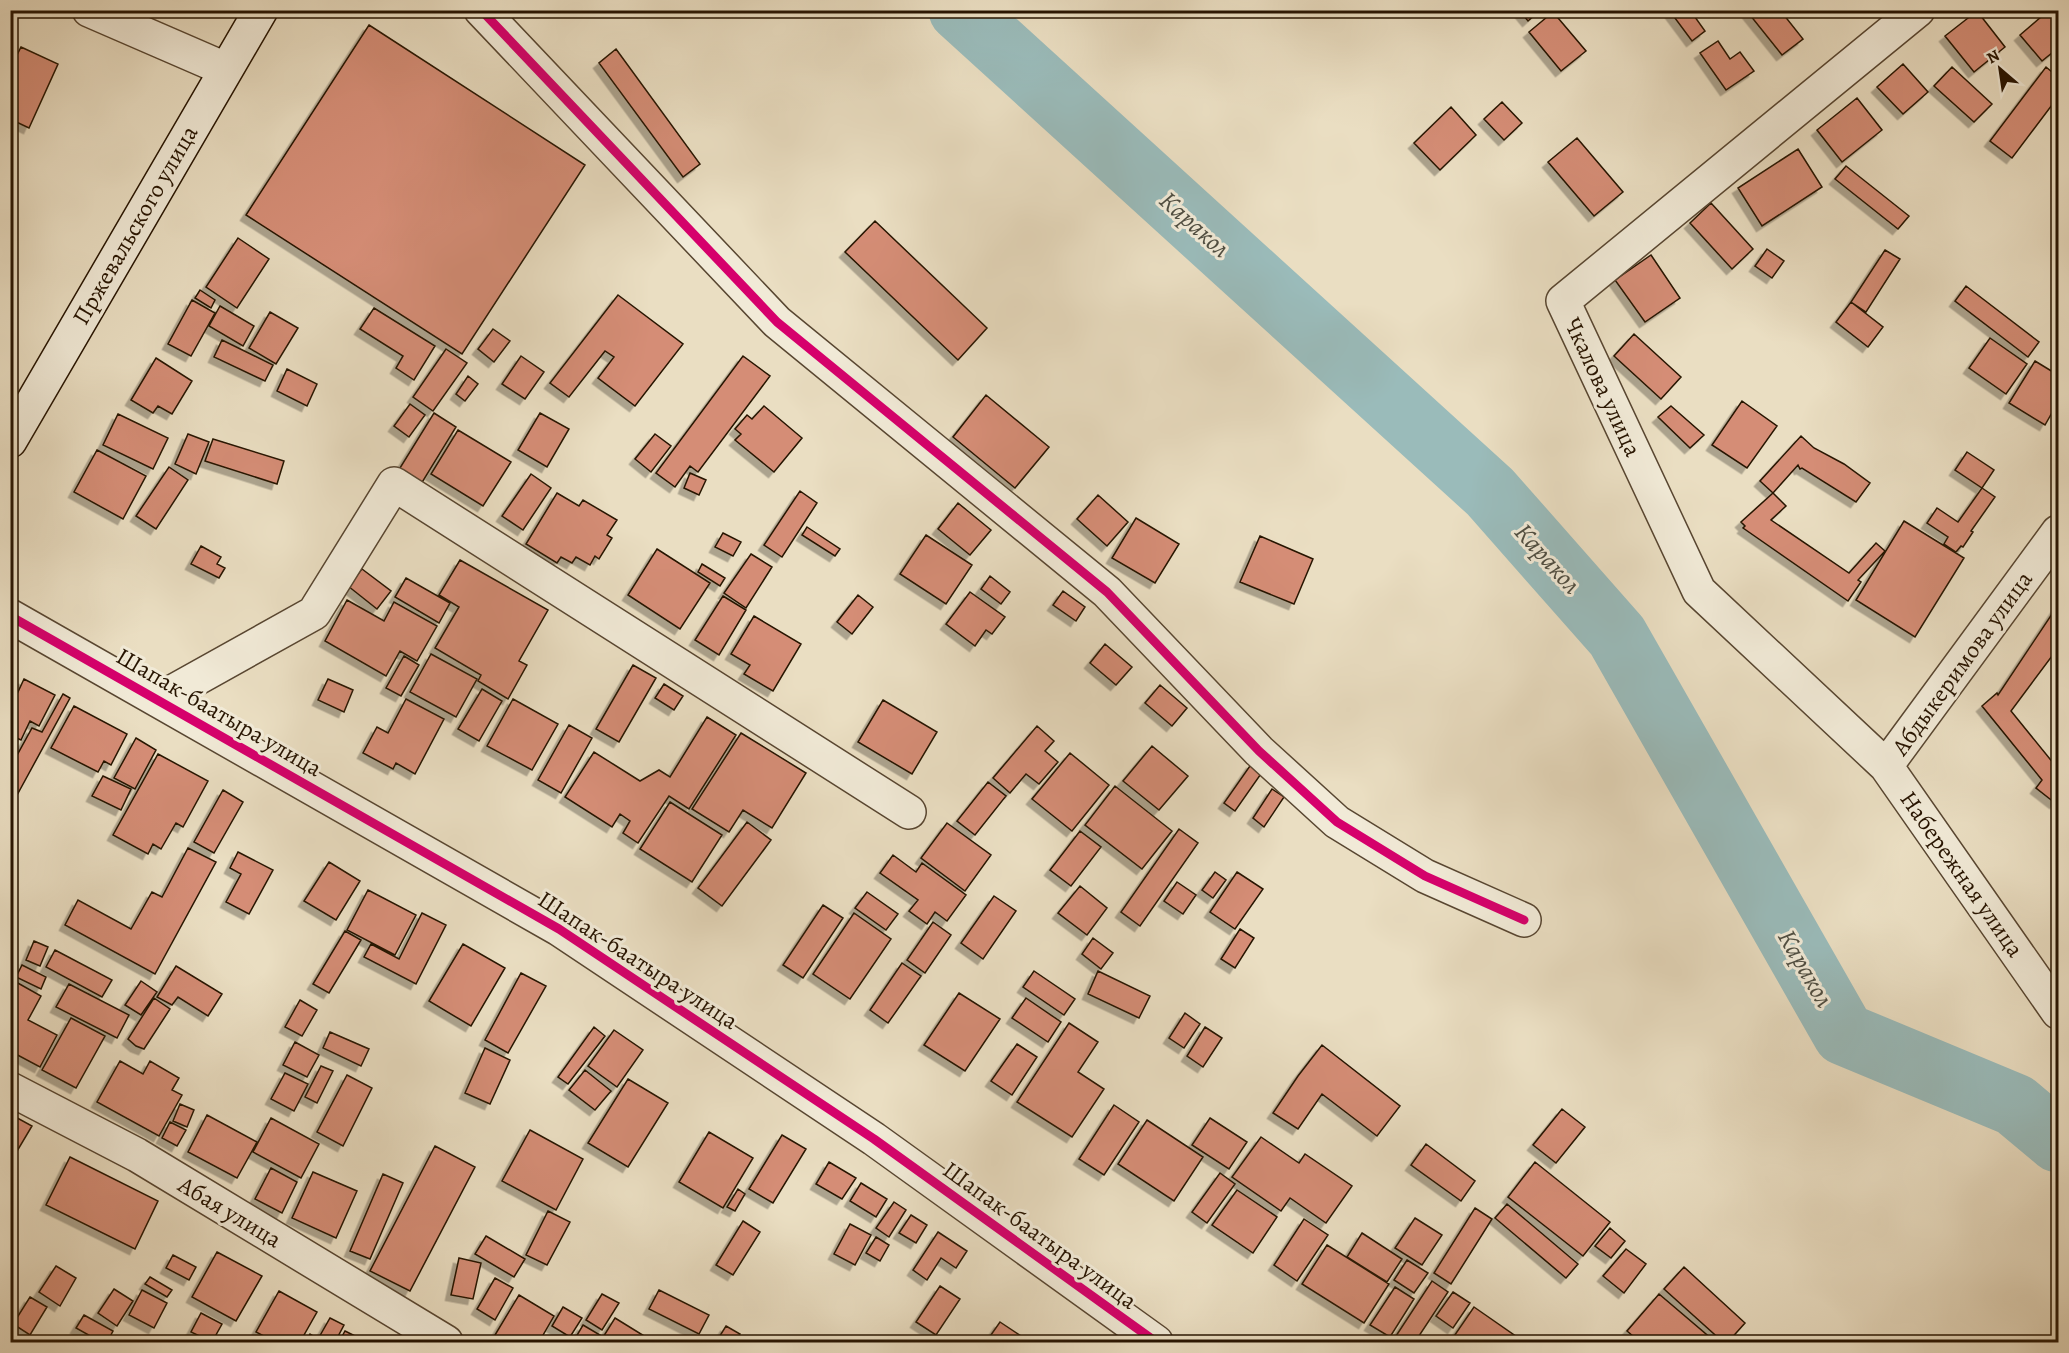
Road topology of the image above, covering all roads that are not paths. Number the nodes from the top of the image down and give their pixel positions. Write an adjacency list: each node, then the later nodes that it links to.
1 (89, 10): 5 (street)
2 (261, 10): 5 (street, Пржевальского улица)
3 (481, 10): 12 (street)
4 (1918, 10): 10 (street, Чкалова улица)
5 (225, 69): 6 (street, Пржевальского улица)
6 (10, 441)
7 (2058, 532): 10 (street, Абдыкеримова улица)
8 (10, 616): 9 (street, Шапак-баатыра улица)
9 (158, 700): 11 (street); 16 (street, Шапак-баатыра улица)
10 (1886, 766): 13 (street, Набережная улица)
11 (909, 812)
12 (1524, 920)
13 (2058, 1012)
14 (10, 1089): 15 (street, Абая улица)
15 (446, 1342)
16 (1156, 1342)

